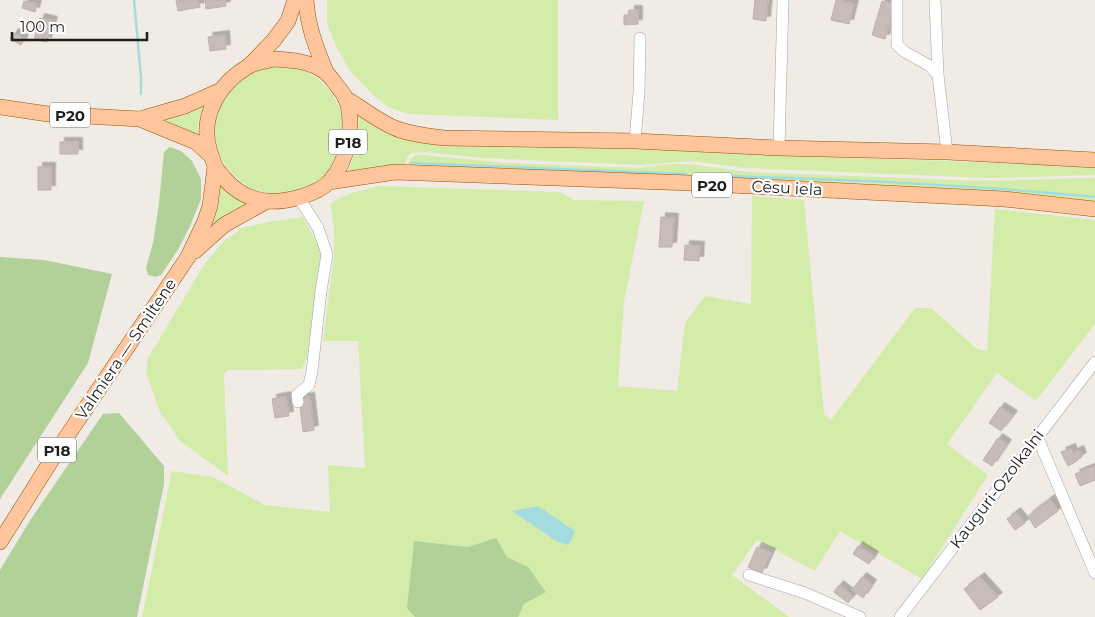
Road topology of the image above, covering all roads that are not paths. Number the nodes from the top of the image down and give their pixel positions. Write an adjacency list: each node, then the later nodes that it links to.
1 (295, 0): 7 (main road, P18)
2 (306, 0): 8 (main road, P18)
3 (783, 0): 15 (street)
4 (897, 0): 9 (street)
5 (935, 0): 9 (street)
6 (640, 38): 14 (street)
7 (250, 65): 8 (main road, P18); 10 (main road, P18)
8 (326, 72): 11 (main road, P18)
9 (938, 74): 16 (street)
10 (221, 90): 13 (main road, P20); 18 (main road, P18)
11 (346, 98): 14 (main road); 19 (main road, P18)
12 (0, 107): 13 (main road, P20)
13 (140, 120): 18 (main road, P20)
14 (636, 141): 15 (main road)
15 (779, 148): 16 (main road)
16 (947, 152): 17 (main road)
17 (1095, 160)
18 (213, 162): 21 (main road, P18); 23 (main road, Valmiera — Smiltene / P18)
19 (329, 182): 20 (main road, P18); 22 (main road, Cēsu iela / P20)
20 (299, 198): 21 (main road, P18); 25 (street)
21 (267, 201): 23 (main road, Valmiera — Smiltene / P18)
22 (1095, 209)
23 (188, 257): 27 (main road, Valmiera — Smiltene / P18)
24 (1095, 362): 26 (street, Kauguri-Ozolkalni)
25 (298, 402)
26 (1038, 436): 28 (street); 31 (street, Kauguri-Ozolkalni)
27 (0, 542)
28 (1095, 573)
29 (749, 576): 30 (street)
30 (860, 617)
31 (900, 617)

